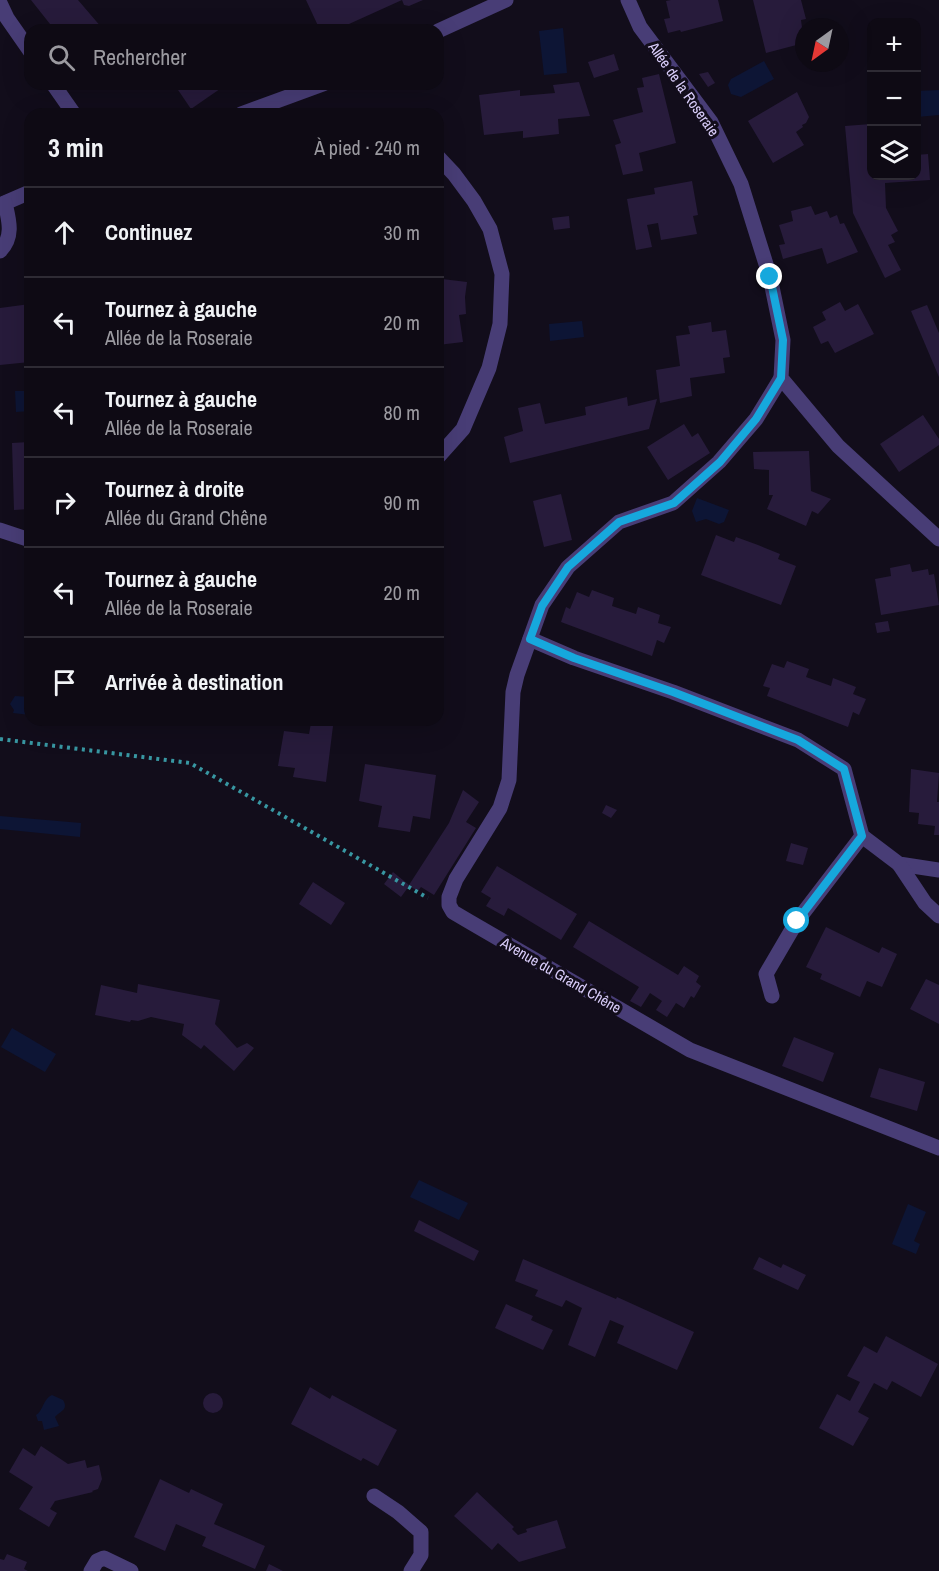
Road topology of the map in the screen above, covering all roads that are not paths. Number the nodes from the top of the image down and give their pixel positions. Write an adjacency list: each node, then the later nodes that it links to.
1 (506, 0): 5 (street)
2 (628, 0): 17 (street, Allée de la Roseraie)
3 (0, 3): 4 (street)
4 (4, 20): 6 (street)
5 (444, 28)
6 (24, 44)
7 (57, 90): 10 (street)
8 (307, 90): 9 (street)
9 (273, 103): 11 (street); 12 (street)
10 (70, 108)
11 (258, 108)
12 (278, 108)
13 (444, 163): 18 (street)
14 (24, 195): 15 (street)
15 (3, 204): 16 (street)
16 (0, 251)
17 (781, 378): 21 (street); 22 (street)
18 (444, 450)
19 (0, 531): 20 (street)
20 (24, 538)
21 (939, 539)
22 (530, 639): 23 (street); 28 (street, Avenue du Grand Chêne)
23 (862, 836): 24 (street); 27 (street)
24 (899, 864): 25 (street); 26 (street)
25 (939, 870)
26 (939, 916)
27 (771, 996)
28 (939, 1148)
29 (374, 1496): 32 (street)
30 (91, 1571): 31 (street)
31 (131, 1571)
32 (411, 1571)

